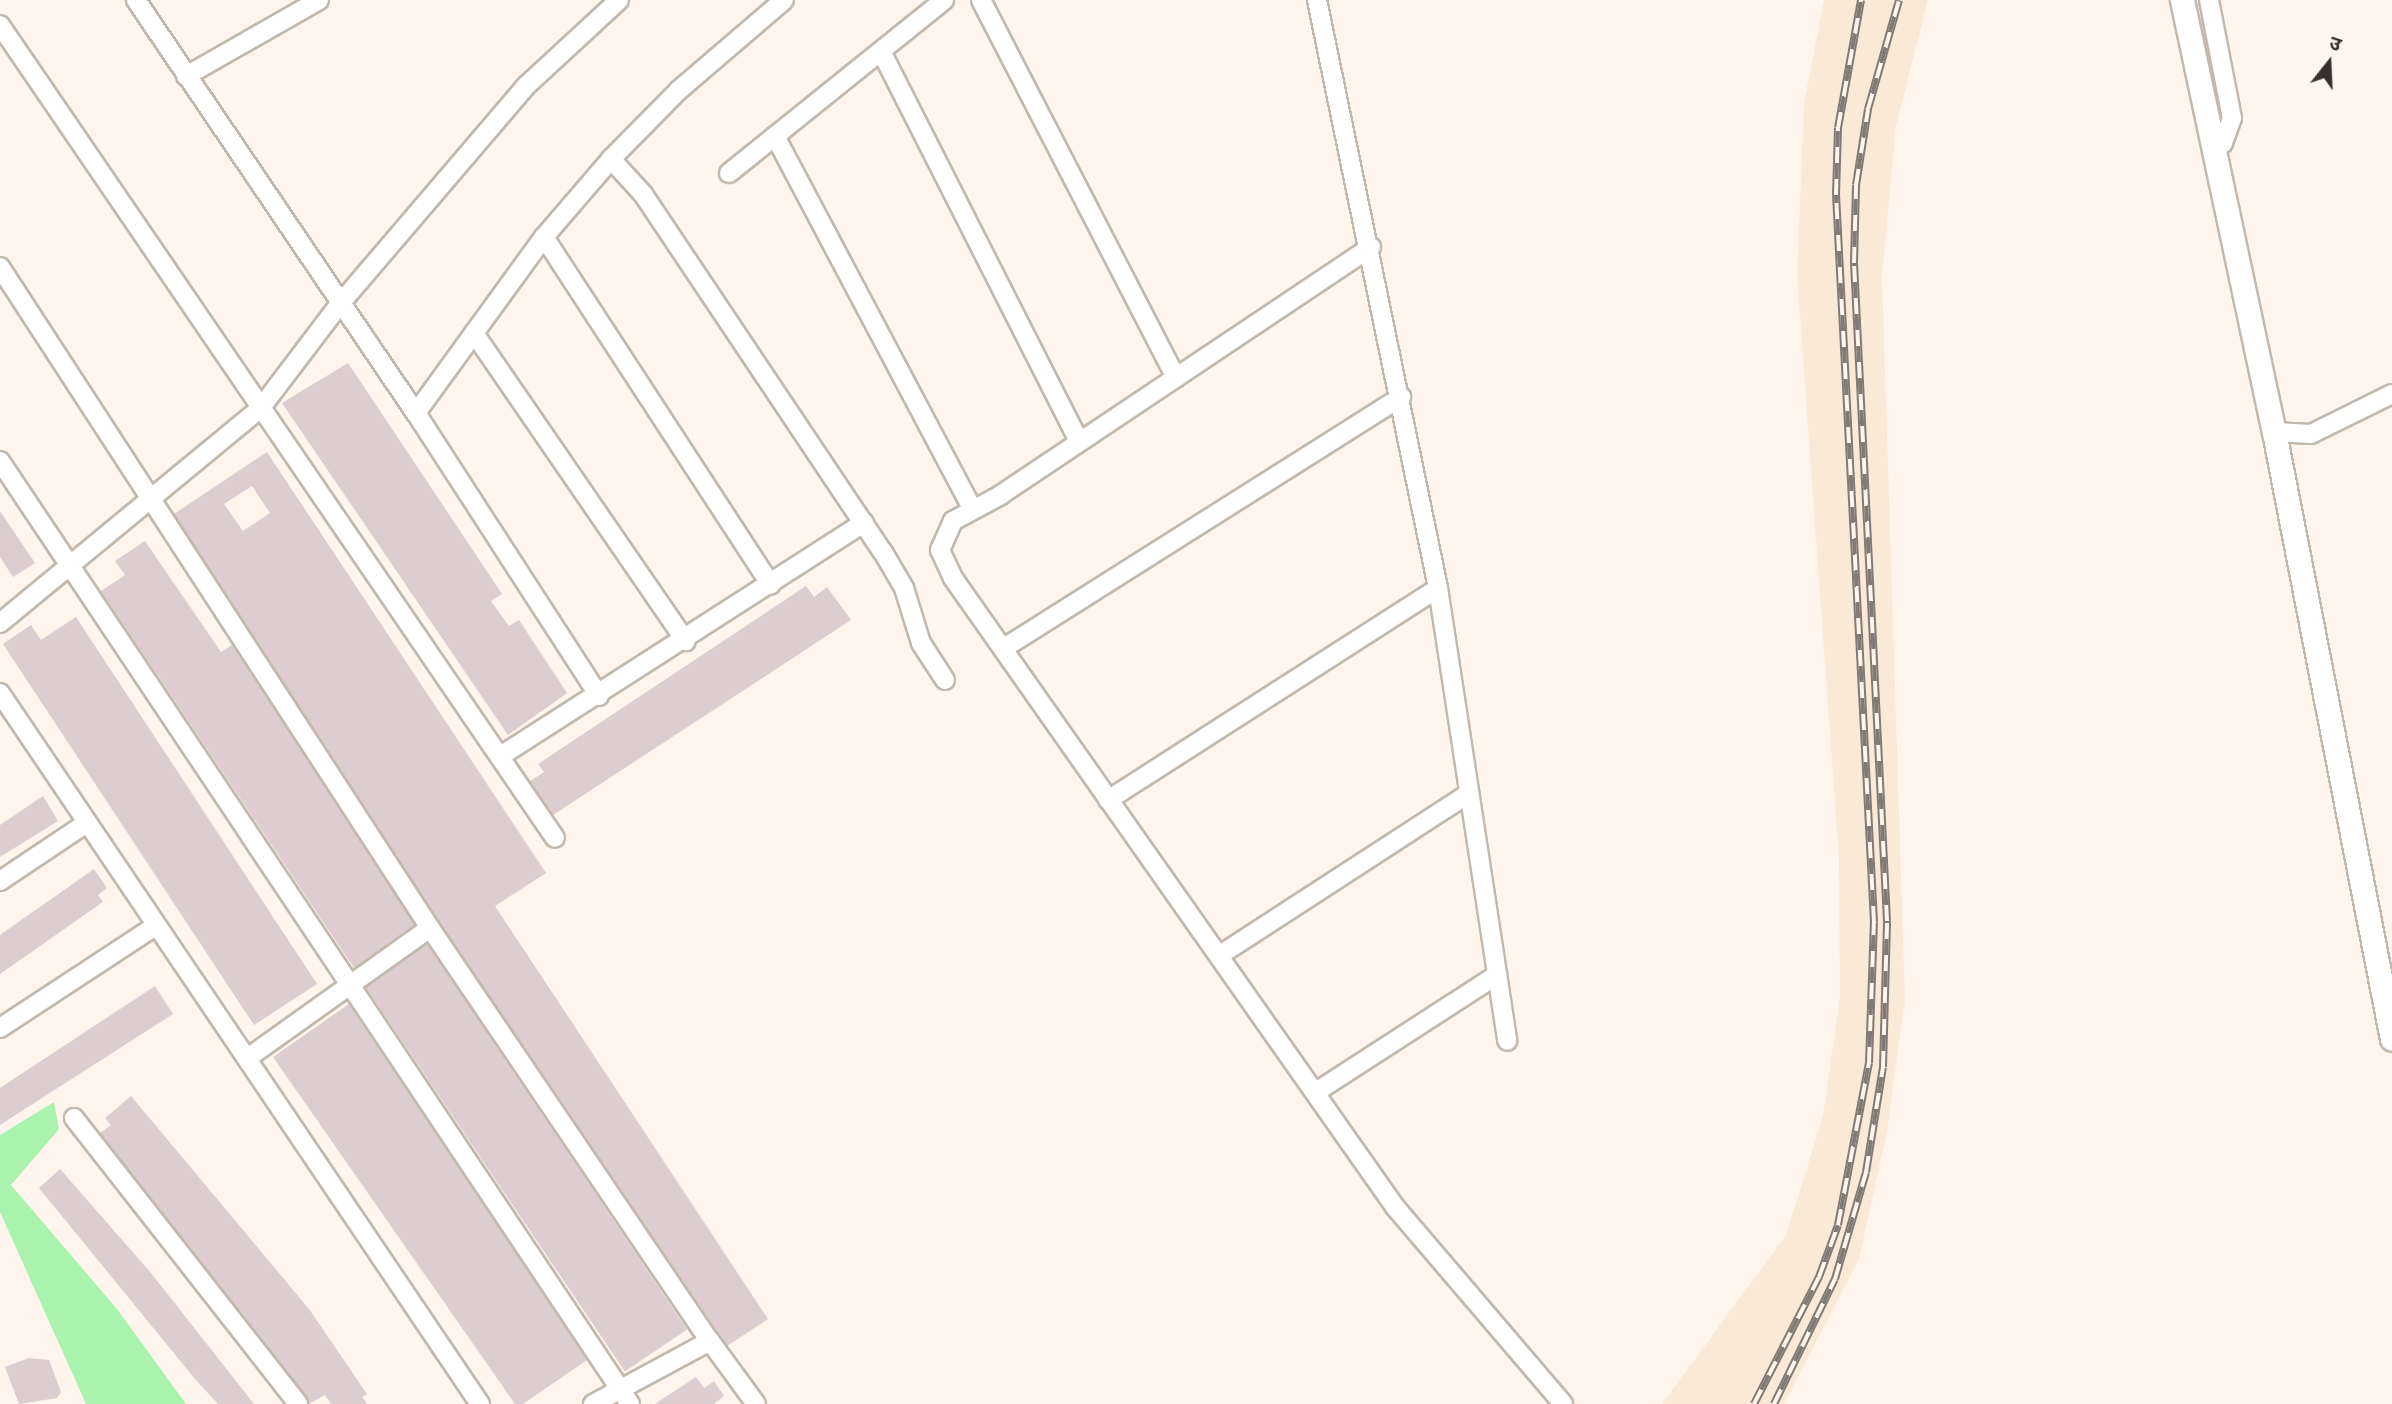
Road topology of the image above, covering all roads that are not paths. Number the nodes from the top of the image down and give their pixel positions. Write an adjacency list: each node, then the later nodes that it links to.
1 (136, 0): 12 (street)
2 (319, 0): 12 (street)
3 (619, 0): 20 (street)
4 (785, 0): 15 (street)
5 (944, 0): 11 (street)
6 (981, 0): 22 (street)
7 (1317, 0): 18 (street)
8 (2182, 0): 14 (street)
9 (2209, 0): 14 (street)
10 (0, 25): 25 (street)
11 (881, 51): 13 (street); 28 (street)
12 (186, 76): 20 (street)
13 (775, 136): 16 (street); 31 (street)
14 (2212, 148): 27 (street)
15 (611, 159): 17 (street); 32 (street)
16 (729, 173)
17 (544, 237): 21 (street); 34 (street)
18 (1371, 247): 22 (street); 24 (street)
19 (0, 267): 30 (street)
20 (339, 305): 25 (street); 26 (street)
21 (474, 333): 26 (street); 37 (street)
22 (1176, 378): 28 (street)
23 (2392, 394): 27 (street)
24 (1401, 397): 35 (street); 38 (street)
25 (260, 409): 30 (street); 42 (street)
26 (416, 413): 41 (street)
27 (2274, 432): 54 (street)
28 (1079, 442): 31 (street)
29 (0, 461): 33 (street)
30 (153, 500): 33 (street); 49 (street)
31 (973, 510): 38 (street)
32 (864, 523): 34 (street); 39 (street)
33 (74, 566): 36 (street); 52 (street)
34 (771, 585): 37 (street)
35 (1438, 588): 43 (street); 44 (street)
36 (0, 623)
37 (686, 641): 41 (street)
38 (1004, 649): 44 (street)
39 (945, 680)
40 (0, 693): 45 (street)
41 (599, 696): 42 (street)
42 (502, 755): 46 (street)
43 (1468, 794): 50 (street); 51 (street)
44 (1108, 800): 50 (street)
45 (85, 824): 47 (street); 48 (street)
46 (555, 838)
47 (0, 881)
48 (154, 927): 53 (street); 56 (street)
49 (430, 928): 52 (street); 59 (street)
50 (1220, 955): 57 (street)
51 (1497, 975): 55 (street); 57 (street)
52 (349, 985): 56 (street); 60 (street)
53 (0, 1028)
54 (2392, 1039)
55 (1507, 1041)
56 (249, 1057): 62 (street)
57 (1317, 1092): 65 (street)
58 (74, 1118): 61 (street)
59 (710, 1341): 60 (street); 64 (street)
60 (627, 1398): 63 (street)
61 (299, 1404)
62 (480, 1404)
63 (593, 1404)
64 (756, 1404)
65 (1563, 1404)

